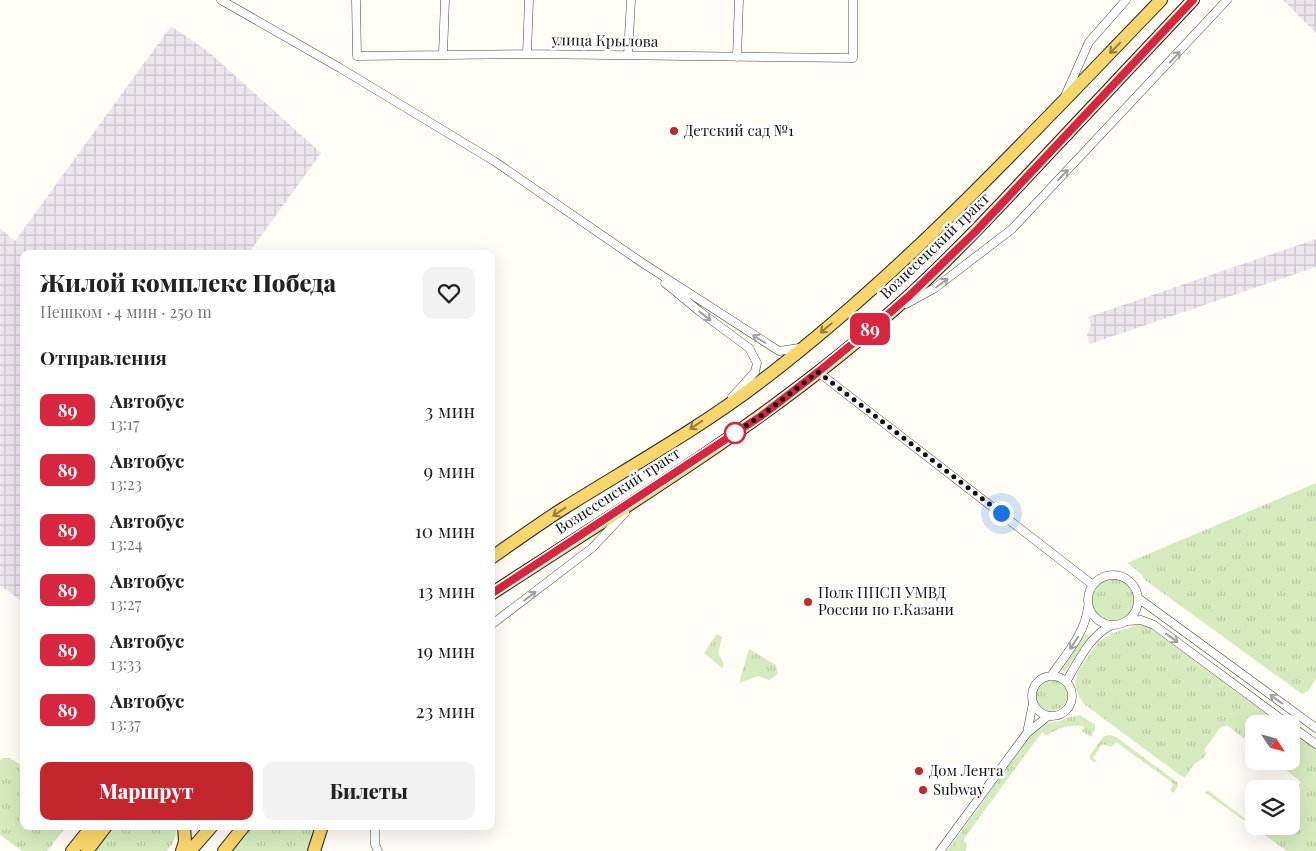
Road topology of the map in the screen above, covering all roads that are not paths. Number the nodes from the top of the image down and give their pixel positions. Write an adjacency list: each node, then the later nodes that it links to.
1 (221, 0): 17 (street)
2 (356, 0): 12 (street, улица Крылова)
3 (445, 0): 12 (street)
4 (529, 0): 13 (street)
5 (631, 0): 14 (street)
6 (739, 0): 15 (street)
7 (853, 0): 15 (street, улица Крылова)
8 (1126, 0): 16 (street)
9 (1161, 0): 16 (main road, Вознесенский тракт, one-way to 16)
10 (1193, 0): 18 (main road, Вознесенский тракт)
11 (1227, 0): 18 (street, one-way to 11)
12 (443, 54): 13 (street, улица Крылова)
13 (527, 54): 14 (street, улица Крылова)
14 (628, 55): 15 (street, улица Крылова)
15 (737, 56)
16 (1061, 103): 19 (main road, Вознесенский тракт, one-way to 19)
17 (641, 262): 19 (street, one-way to 17); 21 (street, one-way to 21)
18 (885, 317): 20 (main road, Вознесенский тракт)
19 (804, 346): 21 (main road, Вознесенский тракт)
20 (818, 372): 22 (main road, Вознесенский тракт); 24 (street)
21 (724, 406): 23 (main road, Вознесенский тракт, one-way to 23)
22 (640, 496): 25 (main road, Вознесенский тракт); 29 (street, one-way to 22)
23 (495, 555)
24 (1093, 585): 26 (street); 27 (street)
25 (495, 591)
26 (1138, 598): 28 (street); 36 (street, one-way to 26)
27 (1088, 607): 30 (street); 31 (street, one-way to 31)
28 (1128, 621): 30 (street); 34 (street, one-way to 34)
29 (495, 622)
30 (1110, 626): 32 (street)
31 (1051, 676): 32 (street); 33 (street)
32 (1066, 682): 35 (street)
33 (1033, 704): 35 (street); 38 (street)
34 (1276, 715)
35 (1048, 716): 38 (street)
36 (1316, 728)
37 (1300, 732): 39 (street)
38 (1026, 733): 54 (street)
39 (1316, 744)
40 (89, 830): 47 (main road)
41 (103, 830): 48 (main road)
42 (184, 830): 49 (main road)
43 (208, 830): 50 (main road)
44 (241, 830): 51 (main road)
45 (321, 830): 52 (main road)
46 (375, 830): 53 (street)
47 (72, 851)
48 (88, 851)
49 (182, 851)
50 (190, 851)
51 (224, 851)
52 (314, 851)
53 (378, 851)
54 (940, 851)

